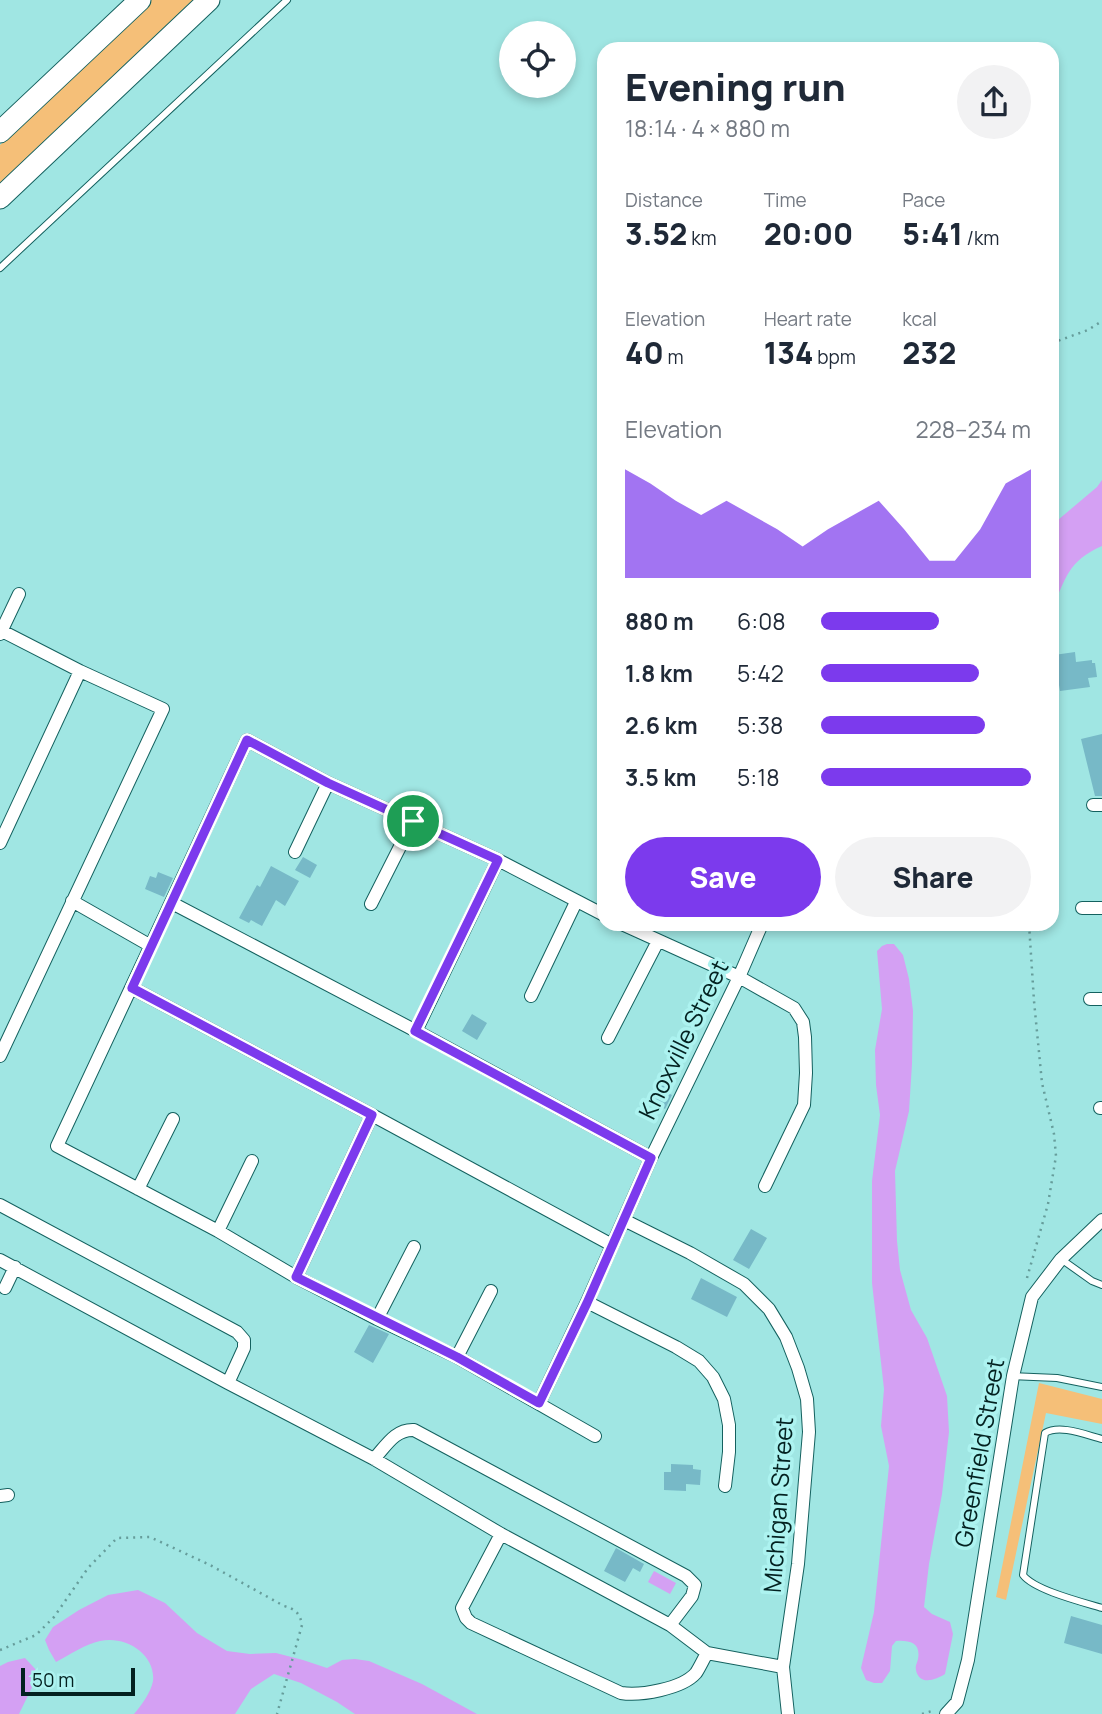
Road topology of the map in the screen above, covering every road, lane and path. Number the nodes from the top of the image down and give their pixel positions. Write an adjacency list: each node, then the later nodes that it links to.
1 (140, 0): 4 (highway)
2 (209, 0): 5 (highway)
3 (286, 0): 6 (lane)
4 (0, 132)
5 (0, 198)
6 (0, 268)
7 (1102, 321): 8 (path)
8 (1059, 340)
9 (19, 594): 10 (street)
10 (1, 631): 11 (street)
11 (80, 671): 14 (street); 17 (street)
12 (328, 783): 13 (street); 15 (street); 19 (street)
13 (413, 821): 16 (street); 20 (street)
14 (0, 843)
15 (295, 852)
16 (498, 860): 18 (street); 32 (street)
17 (72, 901): 28 (street); 34 (street)
18 (576, 902): 23 (street); 31 (street)
19 (172, 903): 28 (street); 32 (street)
20 (371, 904)
21 (1082, 908): 22 (street)
22 (1102, 908)
23 (597, 912)
24 (637, 931): 27 (street)
25 (759, 931): 29 (street, Knoxville Street)
26 (1029, 931): 52 (path)
27 (658, 941): 29 (street); 33 (street)
28 (151, 946): 30 (street)
29 (739, 977): 37 (street, Knoxville Street); 39 (street)
30 (132, 988): 35 (street); 40 (street)
31 (531, 996)
32 (415, 1031): 37 (street)
33 (608, 1038)
34 (0, 1056)
35 (372, 1115): 45 (street); 50 (street)
36 (173, 1119): 40 (street)
37 (651, 1158): 42 (street, Knoxville Street)
38 (252, 1161): 44 (street)
39 (765, 1186)
40 (138, 1189): 44 (street)
41 (0, 1205): 59 (street)
42 (624, 1220): 45 (street, Knoxville Street); 71 (street, Michigan Street)
43 (1102, 1220): 47 (street, Greenfield Street)
44 (218, 1231): 50 (street)
45 (612, 1245): 55 (street, Knoxville Street)
46 (414, 1247): 56 (street)
47 (1061, 1259): 51 (lane); 58 (street, Greenfield Street)
48 (0, 1260): 49 (street)
49 (15, 1267): 53 (street); 59 (street)
50 (296, 1277): 56 (street)
51 (1102, 1285)
52 (1024, 1287)
53 (5, 1288)
54 (491, 1291): 57 (street)
55 (587, 1303): 61 (street, Knoxville Street); 65 (street)
56 (377, 1319): 57 (street)
57 (457, 1357): 61 (street)
58 (1013, 1376): 60 (lane); 72 (street, Greenfield Street)
59 (228, 1383): 64 (street)
60 (1102, 1387)
61 (539, 1403): 62 (street)
62 (595, 1436)
63 (1102, 1439): 67 (lane)
64 (374, 1459): 66 (street); 68 (street)
65 (725, 1486)
66 (501, 1534): 68 (street); 70 (street)
67 (1102, 1608)
68 (670, 1625): 70 (street)
69 (0, 1650): 73 (path)
70 (707, 1653): 71 (street)
71 (783, 1667): 74 (street, Michigan Street)
72 (942, 1710): 75 (path)
73 (278, 1714)
74 (788, 1714)
75 (922, 1714)

